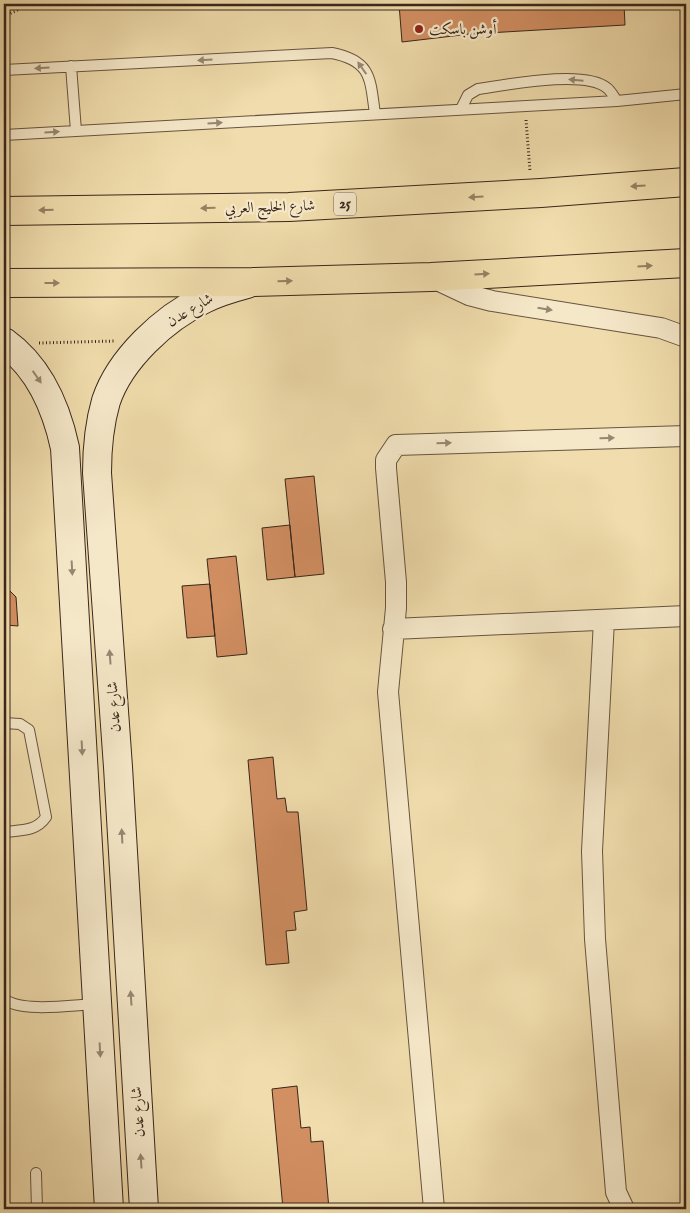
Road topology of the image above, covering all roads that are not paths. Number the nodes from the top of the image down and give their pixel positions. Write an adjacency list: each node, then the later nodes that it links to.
1 (71, 66): 2 (lane, one-way to 2); 6 (lane, one-way to 1); 7 (lane)
2 (4, 70)
3 (686, 94): 4 (lane)
4 (617, 100): 5 (lane); 5 (lane, one-way to 5)
5 (461, 109): 6 (lane)
6 (375, 114): 7 (lane, one-way to 6)
7 (76, 131): 8 (lane, one-way to 7)
8 (4, 135)
9 (686, 182): 10 (main road, شارع الخليج العربي / 25, one-way to 10)
10 (4, 211)
11 (686, 263): 12 (main road, one-way to 11)
12 (432, 277): 13 (main road, one-way to 12); 15 (street, one-way to 15)
13 (252, 282): 14 (main road, one-way to 13); 18 (main road, شارع عدن)
14 (4, 283)
15 (686, 337)
16 (6, 343): 19 (main road, one-way to 19)
17 (686, 436): 22 (street, one-way to 17)
18 (101, 529): 19 (main road); 23 (main road, شارع عدن, one-way to 18)
19 (70, 532): 24 (main road, one-way to 24)
20 (686, 616): 21 (street)
21 (604, 620): 22 (street); 34 (street)
22 (393, 629): 38 (street)
23 (114, 717): 24 (main road); 28 (main road, شارع عدن, one-way to 23)
24 (81, 721): 27 (main road, one-way to 27)
25 (4, 723): 26 (lane)
26 (4, 832)
27 (92, 904): 28 (main road); 30 (main road)
28 (125, 905): 29 (main road, شارع عدن)
29 (129, 958): 30 (main road); 37 (main road, شارع عدن, one-way to 29)
30 (95, 961): 32 (main road)
31 (4, 999): 32 (lane)
32 (98, 1004): 36 (main road, one-way to 36)
33 (36, 1173): 35 (lane)
34 (617, 1203)
35 (38, 1209)
36 (110, 1209)
37 (144, 1209)
38 (434, 1209)

